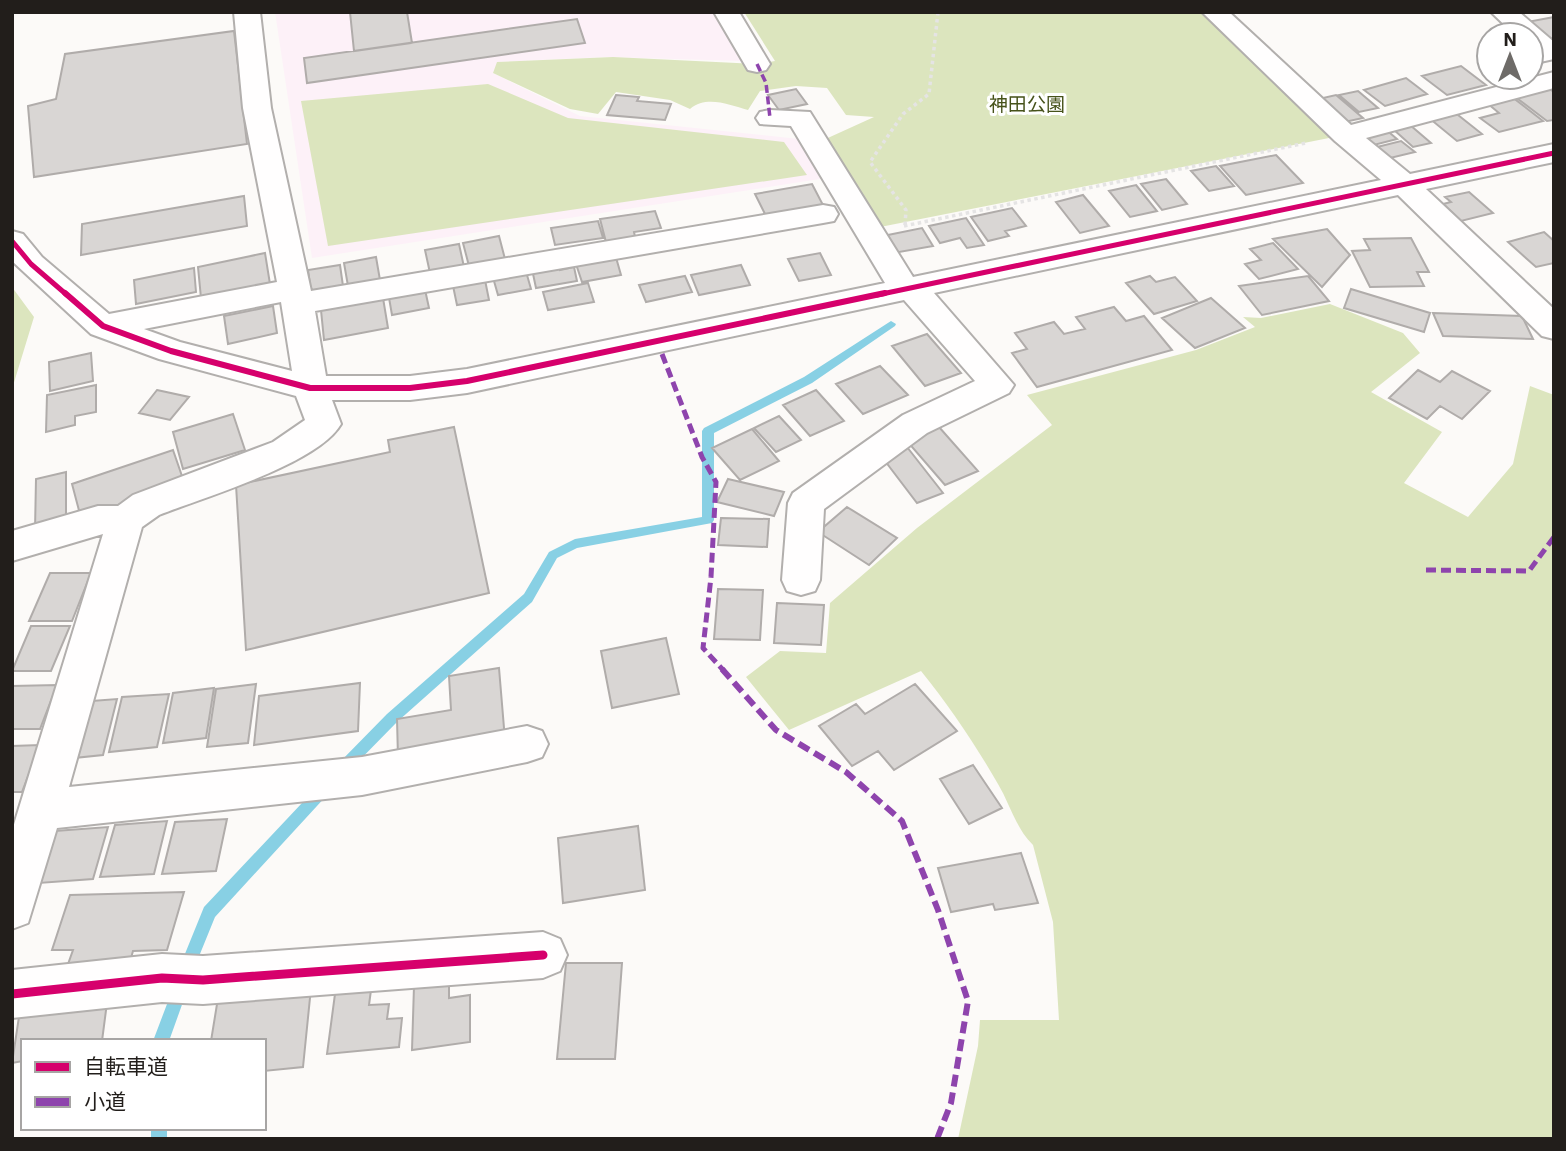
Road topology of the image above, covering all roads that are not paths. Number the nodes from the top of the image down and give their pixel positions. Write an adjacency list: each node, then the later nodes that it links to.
1 (247, 12): 13 (street)
2 (726, 12): 4 (street)
3 (1214, 12): 7 (street)
4 (757, 64)
5 (1554, 80): 7 (street)
6 (770, 118): 12 (street)
7 (1345, 135): 9 (street)
8 (1554, 153): 9 (street)
9 (1405, 185): 12 (street); 15 (street)
10 (823, 214): 13 (street)
11 (12, 241): 14 (street)
12 (909, 289): 16 (street); 19 (street)
13 (294, 296): 14 (street); 16 (street)
14 (103, 326): 16 (street)
15 (1554, 328)
16 (310, 388): 17 (street)
17 (126, 520): 18 (street); 21 (street)
18 (12, 546)
19 (802, 580)
20 (527, 744): 21 (street)
21 (42, 810): 22 (street)
22 (12, 907)
23 (543, 956): 24 (street)
24 (12, 994)

